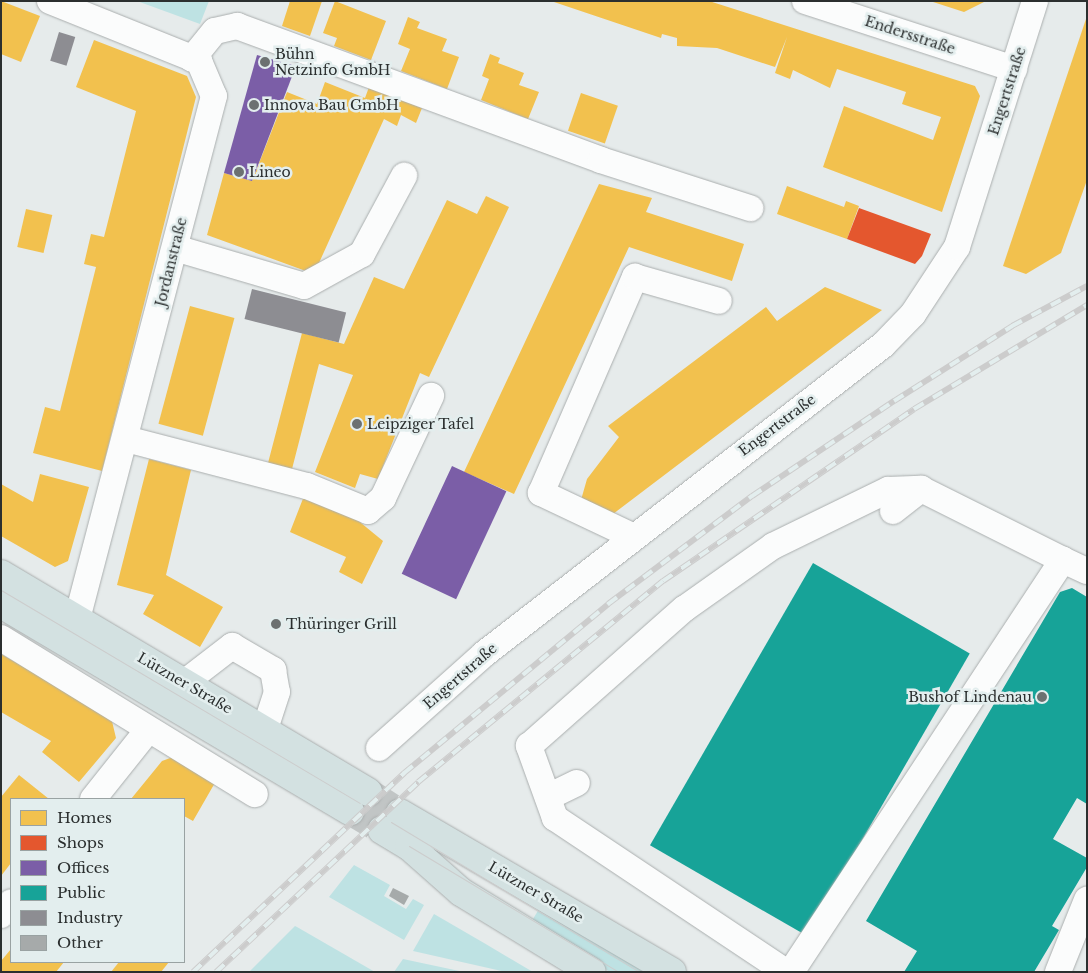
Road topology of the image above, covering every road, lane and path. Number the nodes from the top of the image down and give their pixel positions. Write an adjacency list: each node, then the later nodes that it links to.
1 (50, 1): 4 (street)
2 (805, 1): 5 (street, Endersstraße)
3 (1035, 1): 5 (street, Engertstraße)
4 (192, 59): 7 (street); 8 (street, Jordanstraße)
5 (1014, 69): 14 (street, Engertstraße)
6 (404, 176): 8 (street)
7 (750, 208)
8 (175, 248): 11 (street, Jordanstraße)
9 (719, 301): 14 (street)
10 (431, 396): 11 (street)
11 (126, 439): 19 (street, Jordanstraße)
12 (921, 489): 13 (street); 15 (street); 27 (street)
13 (893, 511)
14 (632, 536): 24 (street, Engertstraße)
15 (1063, 560): 16 (street); 35 (street)
16 (1087, 571)
17 (1, 574): 19 (main road, Lützner Straße)
18 (1, 604): 23 (main road, Lützner Straße)
19 (77, 620): 21 (main road, Lützner Straße)
20 (1, 638): 22 (street)
21 (184, 682): 23 (main road, Lützner Straße); 23 (street)
22 (148, 730): 26 (street); 28 (street)
23 (265, 730)
24 (379, 748)
25 (577, 783): 27 (street)
26 (255, 794)
27 (548, 797): 34 (street)
28 (94, 798)
29 (1087, 900): 36 (street)
30 (10, 903): 31 (street)
31 (1, 915)
32 (592, 972): 33 (main road, Lützner Straße)
33 (672, 972)
34 (786, 972)
35 (791, 972)
36 (1058, 972)

